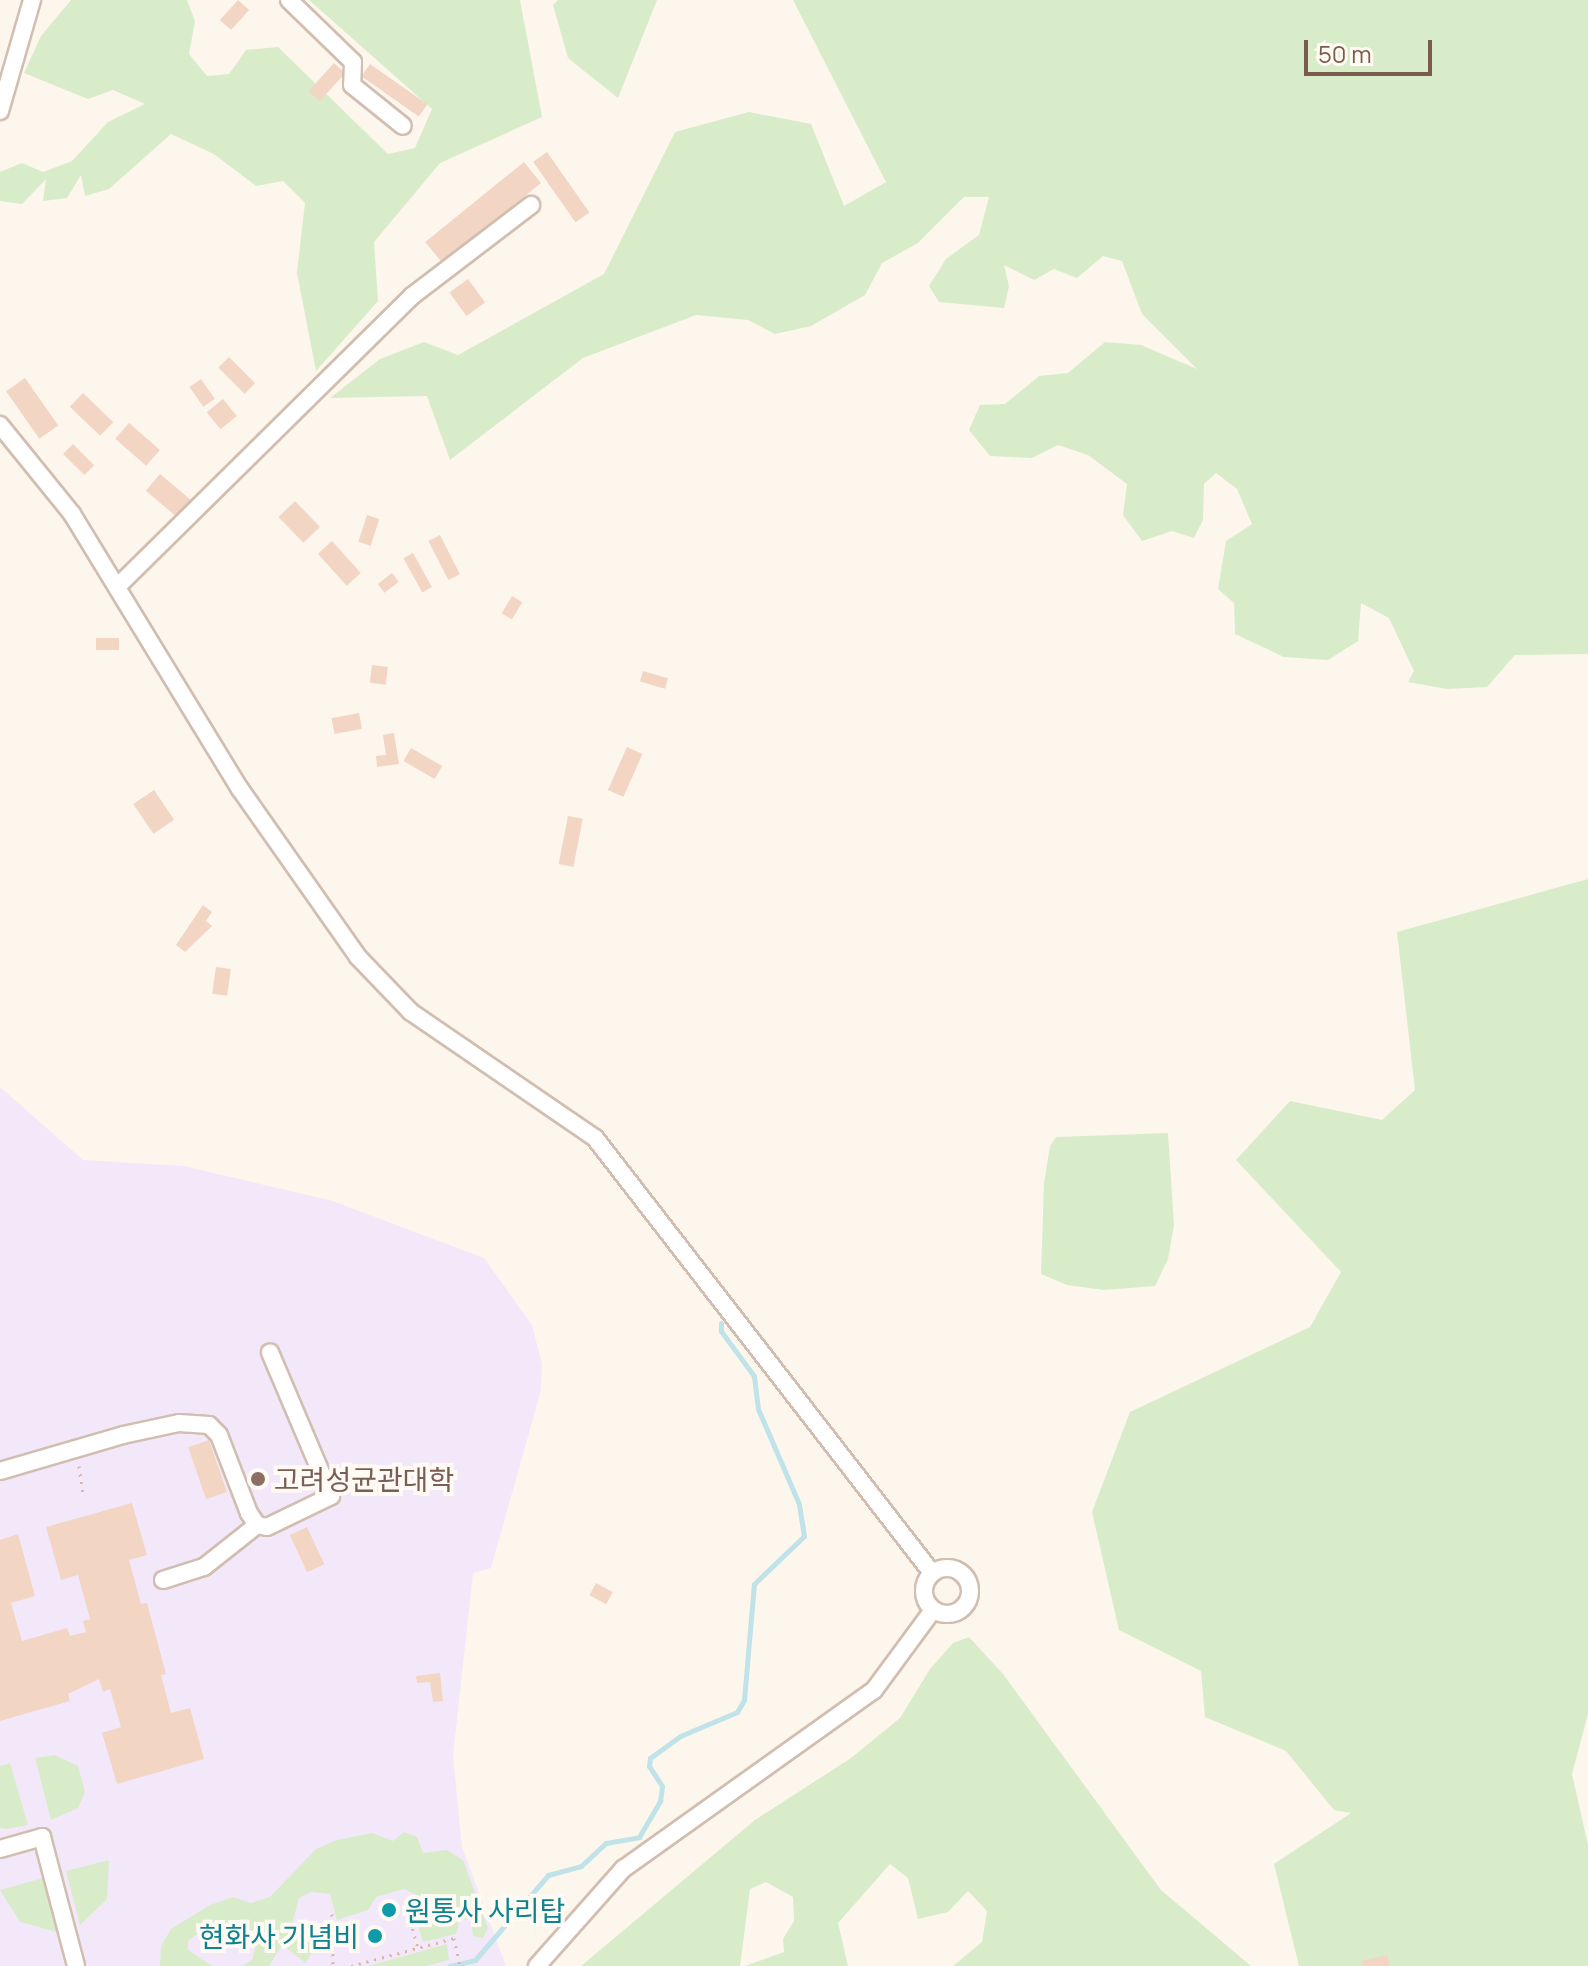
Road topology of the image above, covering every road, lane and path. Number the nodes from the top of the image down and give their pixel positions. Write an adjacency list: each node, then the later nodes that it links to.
1 (32, 0): 3 (street)
2 (289, 0): 4 (street)
3 (0, 111)
4 (403, 126)
5 (531, 205): 7 (street)
6 (0, 425): 7 (street)
7 (118, 586): 13 (street)
8 (270, 1352): 12 (street)
9 (76, 1448): 10 (street); 11 (path); 12 (street)
10 (0, 1471)
11 (83, 1494)
12 (257, 1525): 14 (street)
13 (932, 1573): 15 (street); 15 (street)
14 (163, 1580)
15 (933, 1610): 24 (street)
16 (0, 1849): 20 (street)
17 (408, 1913): 19 (path)
18 (332, 1914): 21 (path)
19 (418, 1948): 22 (path); 23 (path)
20 (76, 1966)
21 (333, 1966)
22 (351, 1966)
23 (460, 1966)
24 (537, 1966)

